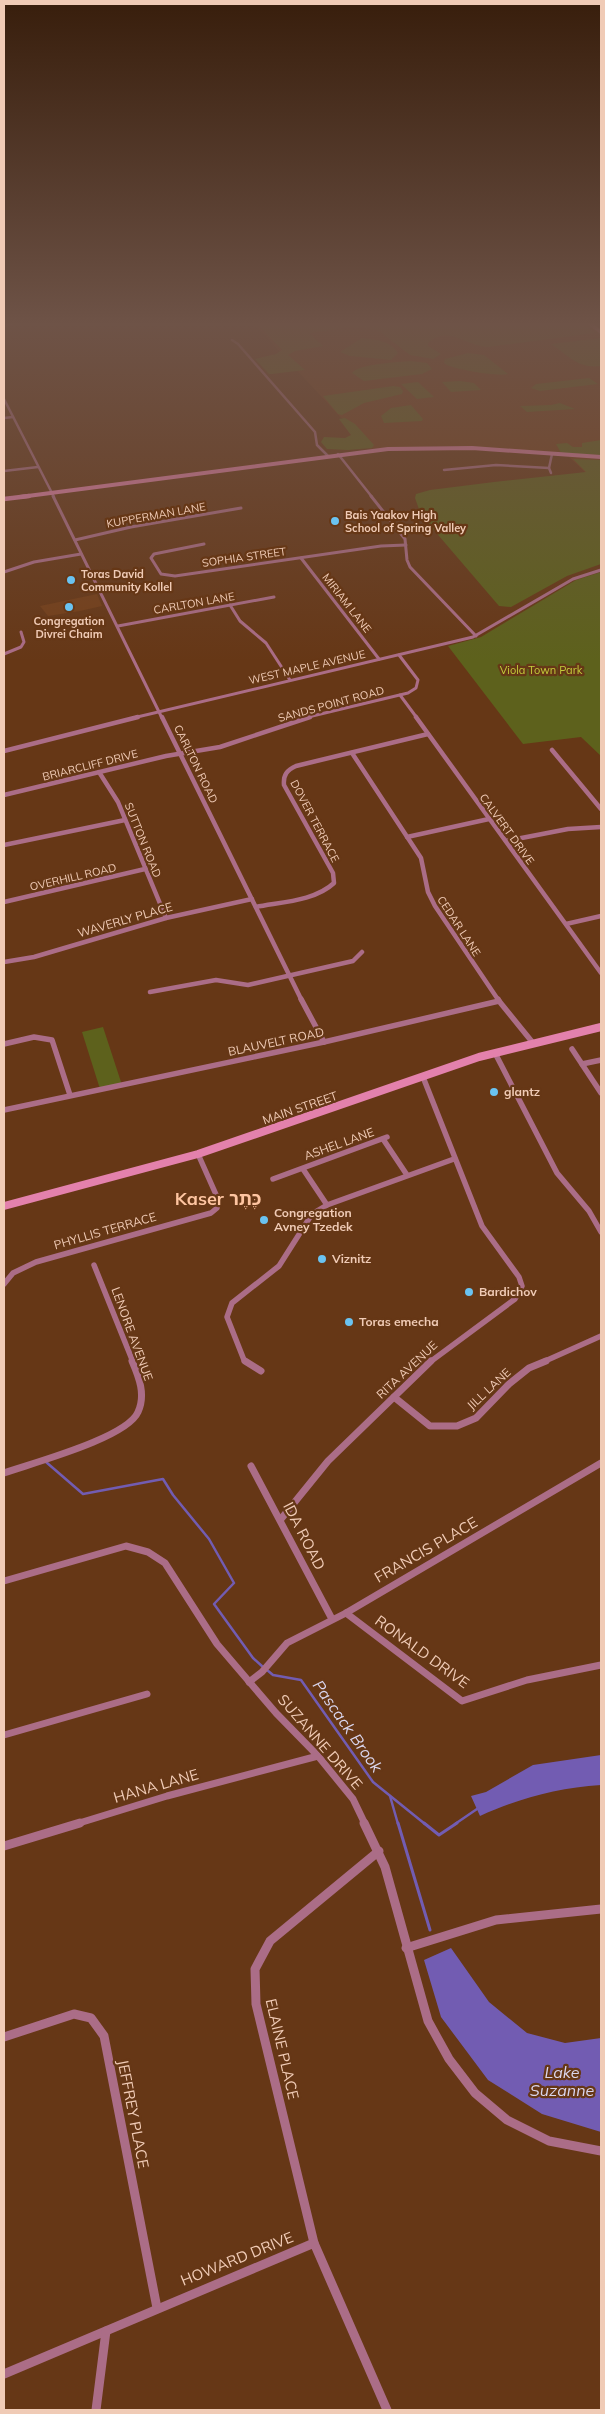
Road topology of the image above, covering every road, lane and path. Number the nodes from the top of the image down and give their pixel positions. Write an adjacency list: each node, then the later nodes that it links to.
1 (22, 436): 7 (street, CARLTON ROAD)
2 (315, 436): 5 (street)
3 (338, 454): 4 (street); 5 (street); 17 (street)
4 (552, 454): 6 (street); 8 (street)
5 (328, 456): 12 (street)
6 (601, 458)
7 (38, 467): 10 (street); 12 (street, CARLTON ROAD)
8 (549, 468): 9 (street); 11 (street)
9 (444, 470)
10 (4, 471)
11 (551, 473)
12 (52, 493): 13 (street); 15 (street, CARLTON ROAD)
13 (4, 499)
14 (241, 508): 15 (street, KUPPERMAN LANE)
15 (75, 540): 18 (street, CARLTON ROAD)
16 (204, 544): 19 (street, SOPHIA STREET)
17 (406, 544): 19 (street, SOPHIA STREET); 26 (street)
18 (81, 554): 21 (street); 24 (street, CARLTON ROAD)
19 (301, 558): 29 (street, MIRIAM LANE)
20 (601, 571): 26 (street, WEST MAPLE AVENUE)
21 (4, 572)
22 (274, 597): 23 (street, CARLTON LANE)
23 (230, 605): 24 (street, CARLTON LANE); 30 (street)
24 (118, 626): 32 (street, CARLTON ROAD)
25 (21, 632): 27 (street)
26 (476, 636): 28 (street, WEST MAPLE AVENUE)
27 (4, 654)
28 (399, 654): 29 (street, WEST MAPLE AVENUE); 31 (street, SANDS POINT ROAD)
29 (379, 659): 30 (street, WEST MAPLE AVENUE)
30 (290, 680): 32 (street, WEST MAPLE AVENUE)
31 (400, 695): 33 (street, CALVERT DRIVE); 36 (street, SANDS POINT ROAD)
32 (160, 711): 35 (street, WEST MAPLE AVENUE); 36 (street, CARLTON ROAD)
33 (428, 734): 37 (street, DOVER TERRACE); 42 (street, CALVERT DRIVE)
34 (552, 750): 40 (street)
35 (4, 751)
36 (181, 753): 38 (street, BRIARCLIFF DRIVE); 48 (street, CARLTON ROAD)
37 (352, 753): 44 (street, CEDAR LANE); 50 (street, DOVER TERRACE)
38 (99, 772): 39 (street, BRIARCLIFF DRIVE); 41 (street, SUTTON ROAD)
39 (4, 795)
40 (601, 809)
41 (125, 820): 46 (street); 47 (street, SUTTON ROAD)
42 (489, 820): 44 (street); 45 (street, CALVERT DRIVE)
43 (601, 827): 45 (street)
44 (407, 836): 59 (street, CEDAR LANE)
45 (506, 841): 53 (street, CALVERT DRIVE)
46 (4, 845)
47 (146, 869): 49 (street, OVERHILL ROAD); 52 (street, SUTTON ROAD)
48 (252, 899): 50 (street, CARLTON ROAD); 52 (street, WAVERLY PLACE)
49 (4, 902)
50 (256, 907): 57 (street, CARLTON ROAD)
51 (601, 916): 53 (street)
52 (166, 918): 55 (street, WAVERLY PLACE)
53 (566, 924): 56 (street, CALVERT DRIVE)
54 (362, 952): 57 (street)
55 (4, 962)
56 (601, 973)
57 (289, 976): 58 (street); 61 (street, CARLTON ROAD)
58 (150, 992)
59 (499, 1001): 61 (street, BLAUVELT ROAD); 62 (street)
60 (601, 1026): 62 (street, MAIN STREET)
61 (324, 1042): 70 (street, BLAUVELT ROAD)
62 (533, 1042): 65 (street, MAIN STREET)
63 (4, 1044): 70 (street)
64 (572, 1049): 67 (street)
65 (495, 1052): 68 (street, MAIN STREET); 79 (street)
66 (601, 1060): 67 (street)
67 (582, 1064): 69 (street)
68 (423, 1077): 72 (street, MAIN STREET); 73 (street, RITA AVENUE)
69 (601, 1093)
70 (70, 1095): 71 (street, BLAUVELT ROAD)
71 (4, 1110)
72 (198, 1154): 78 (street, MAIN STREET); 81 (street, PHYLLIS TERRACE)
73 (454, 1159): 75 (street); 84 (street, RITA AVENUE)
74 (303, 1169): 75 (street, ASHEL LANE); 76 (street, ASHEL LANE); 77 (street, ASHEL LANE)
75 (407, 1175): 77 (street)
76 (273, 1180)
77 (327, 1205): 83 (street)
78 (4, 1206)
79 (601, 1232)
80 (94, 1265): 87 (street, LENORE AVENUE)
81 (4, 1284)
82 (601, 1336): 84 (street, JILL LANE)
83 (261, 1371)
84 (394, 1397): 88 (street, RITA AVENUE)
85 (601, 1463): 90 (street, FRANCIS PLACE)
86 (251, 1466): 88 (street, IDA ROAD)
87 (4, 1473)
88 (281, 1519): 91 (street, IDA ROAD)
89 (4, 1581): 93 (street, SUZANNE DRIVE)
90 (346, 1613): 91 (street, FRANCIS PLACE); 92 (street, RONALD DRIVE)
91 (332, 1619): 93 (street, FRANCIS PLACE)
92 (601, 1665)
93 (249, 1682): 96 (street, SUZANNE DRIVE)
94 (147, 1694): 95 (street)
95 (4, 1735)
96 (318, 1756): 97 (street, HANA LANE); 98 (street, SUZANNE DRIVE)
97 (4, 1846)
98 (379, 1852): 100 (street, SUZANNE DRIVE); 103 (street, ELAINE PLACE)
99 (601, 1909): 100 (street)
100 (406, 1948): 102 (street, SUZANNE DRIVE)
101 (4, 2038): 104 (street, JEFFREY PLACE)
102 (601, 2151)
103 (314, 2243): 104 (street, HOWARD DRIVE); 108 (street, HOWARD DRIVE)
104 (157, 2308): 105 (street, HOWARD DRIVE)
105 (106, 2331): 106 (street, HOWARD DRIVE); 107 (street)
106 (4, 2374)
107 (96, 2410)
108 (387, 2410)

